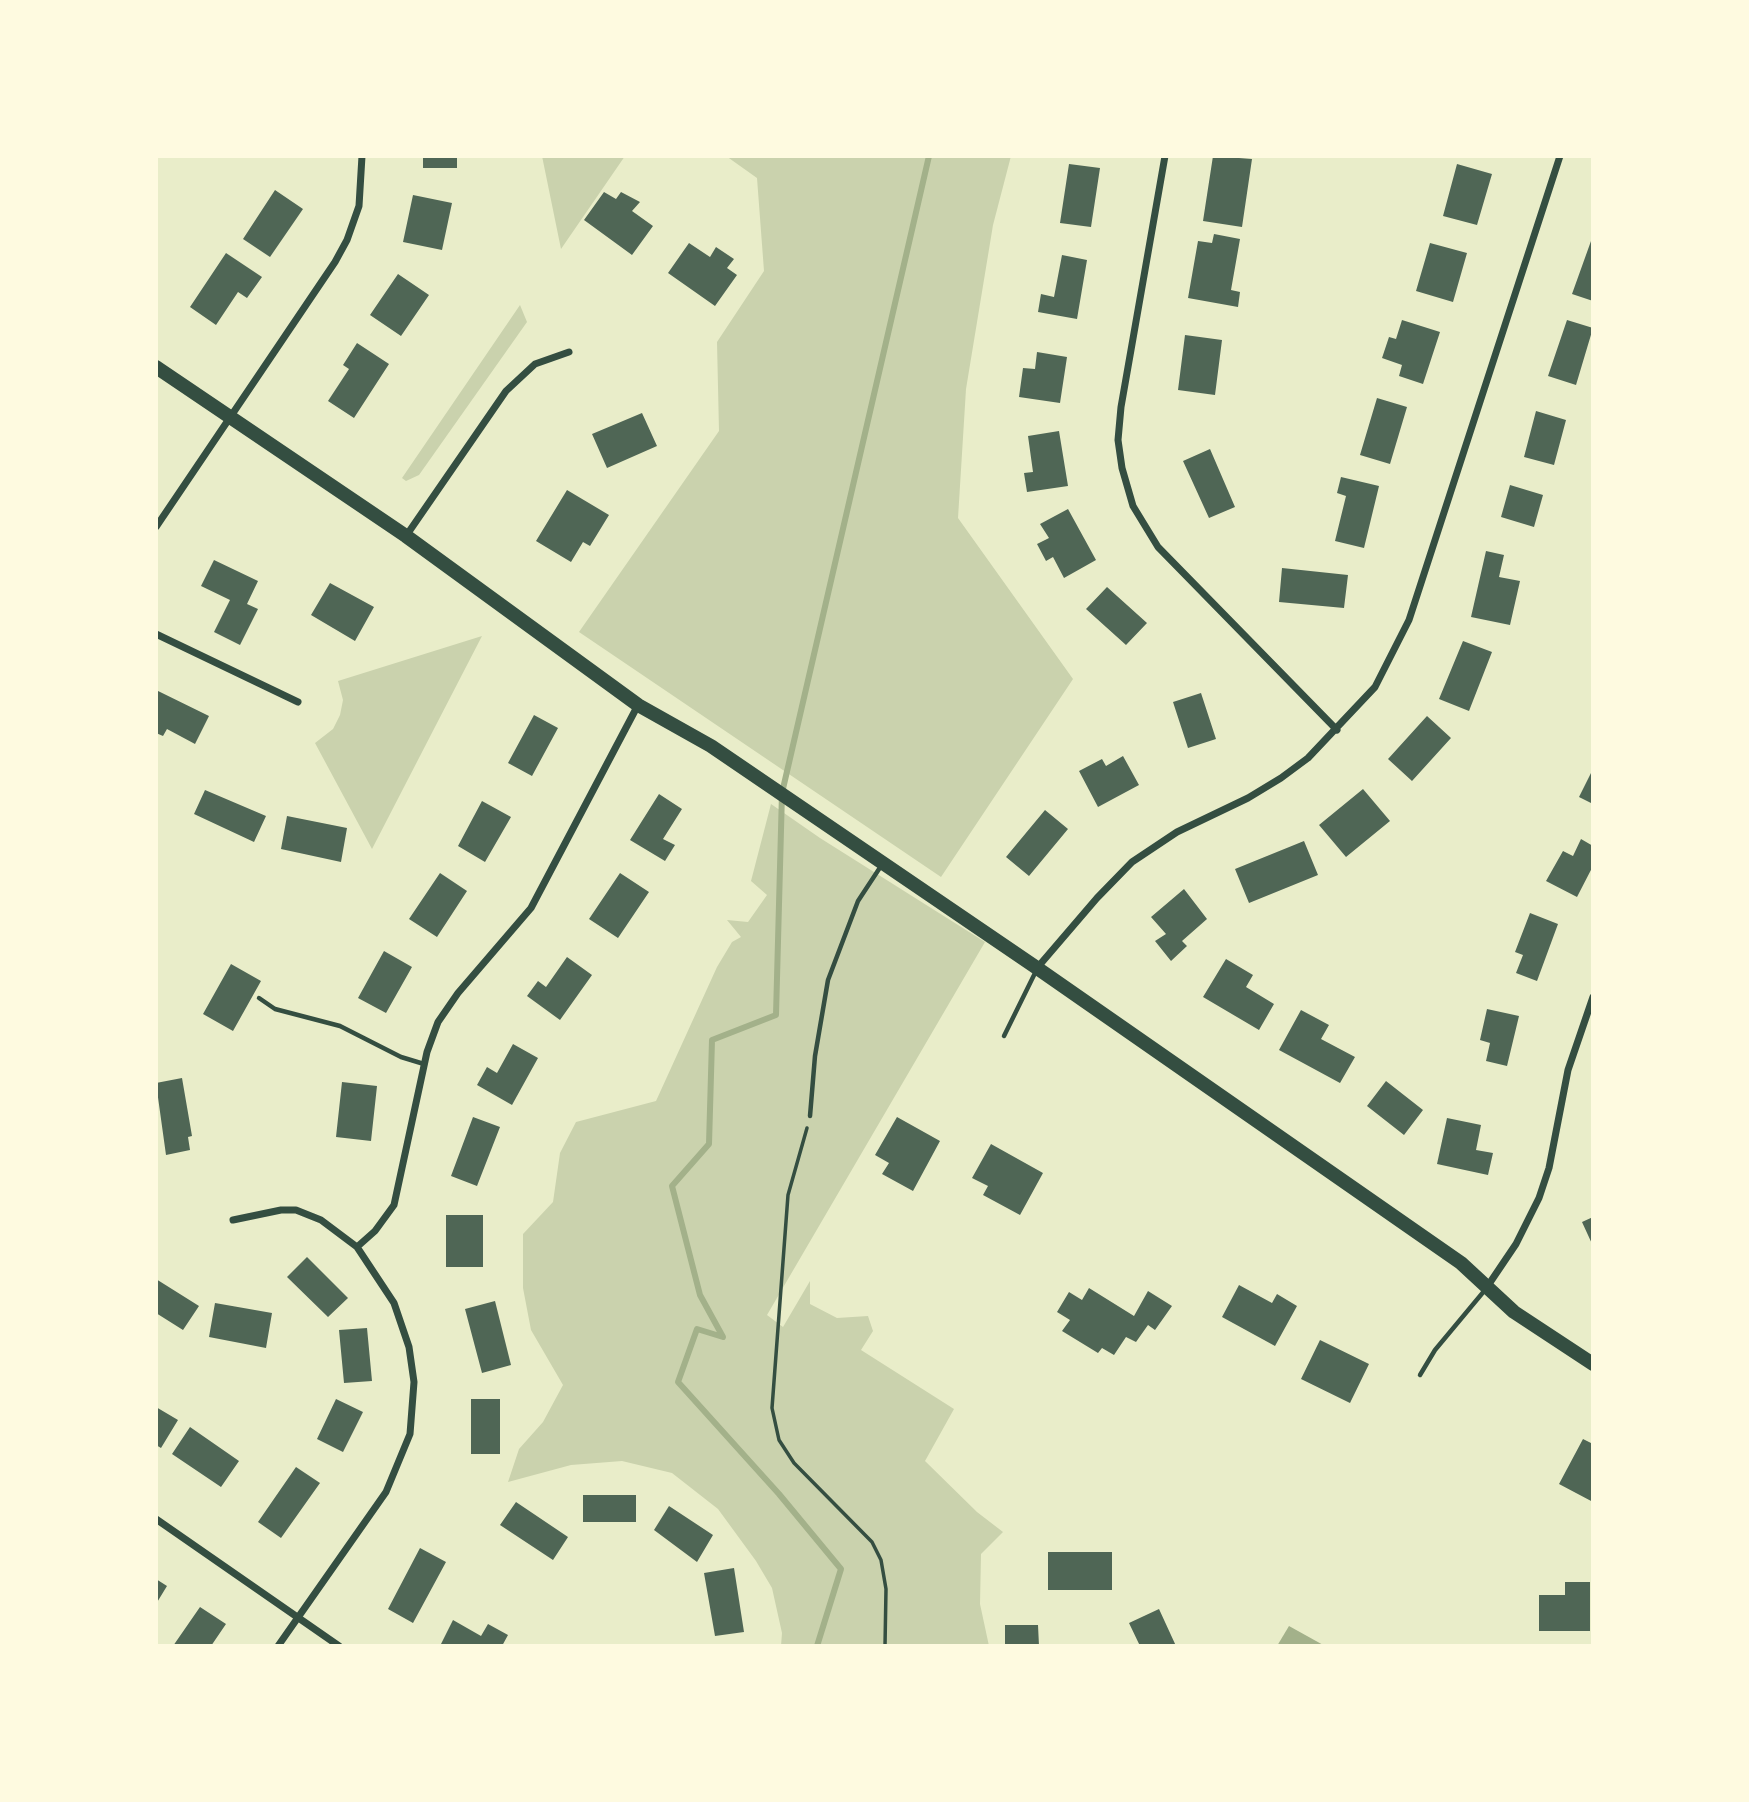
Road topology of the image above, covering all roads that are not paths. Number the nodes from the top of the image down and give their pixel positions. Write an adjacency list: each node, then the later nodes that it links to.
1 (362, 156): 6 (street)
2 (1165, 156): 12 (street)
3 (1560, 156): 12 (street)
4 (569, 352): 8 (street)
5 (156, 367): 6 (main road)
6 (228, 417): 7 (street); 8 (main road)
7 (156, 527)
8 (406, 536): 11 (main road)
9 (156, 634): 10 (street)
10 (298, 702)
11 (638, 705): 13 (main road); 18 (street)
12 (1337, 730): 14 (street)
13 (884, 863): 14 (main road); 19 (lane)
14 (1037, 968): 17 (lane); 22 (main road)
15 (1593, 997): 22 (street)
16 (259, 998): 18 (lane)
17 (1004, 1037)
18 (425, 1064): 21 (street)
19 (810, 1116)
20 (233, 1220): 21 (street)
21 (358, 1247): 26 (street)
22 (1487, 1287): 23 (main road); 24 (lane)
23 (1593, 1364)
24 (1420, 1375)
25 (156, 1519): 26 (street)
26 (298, 1618): 27 (street); 28 (street)
27 (278, 1646)
28 (339, 1646)

